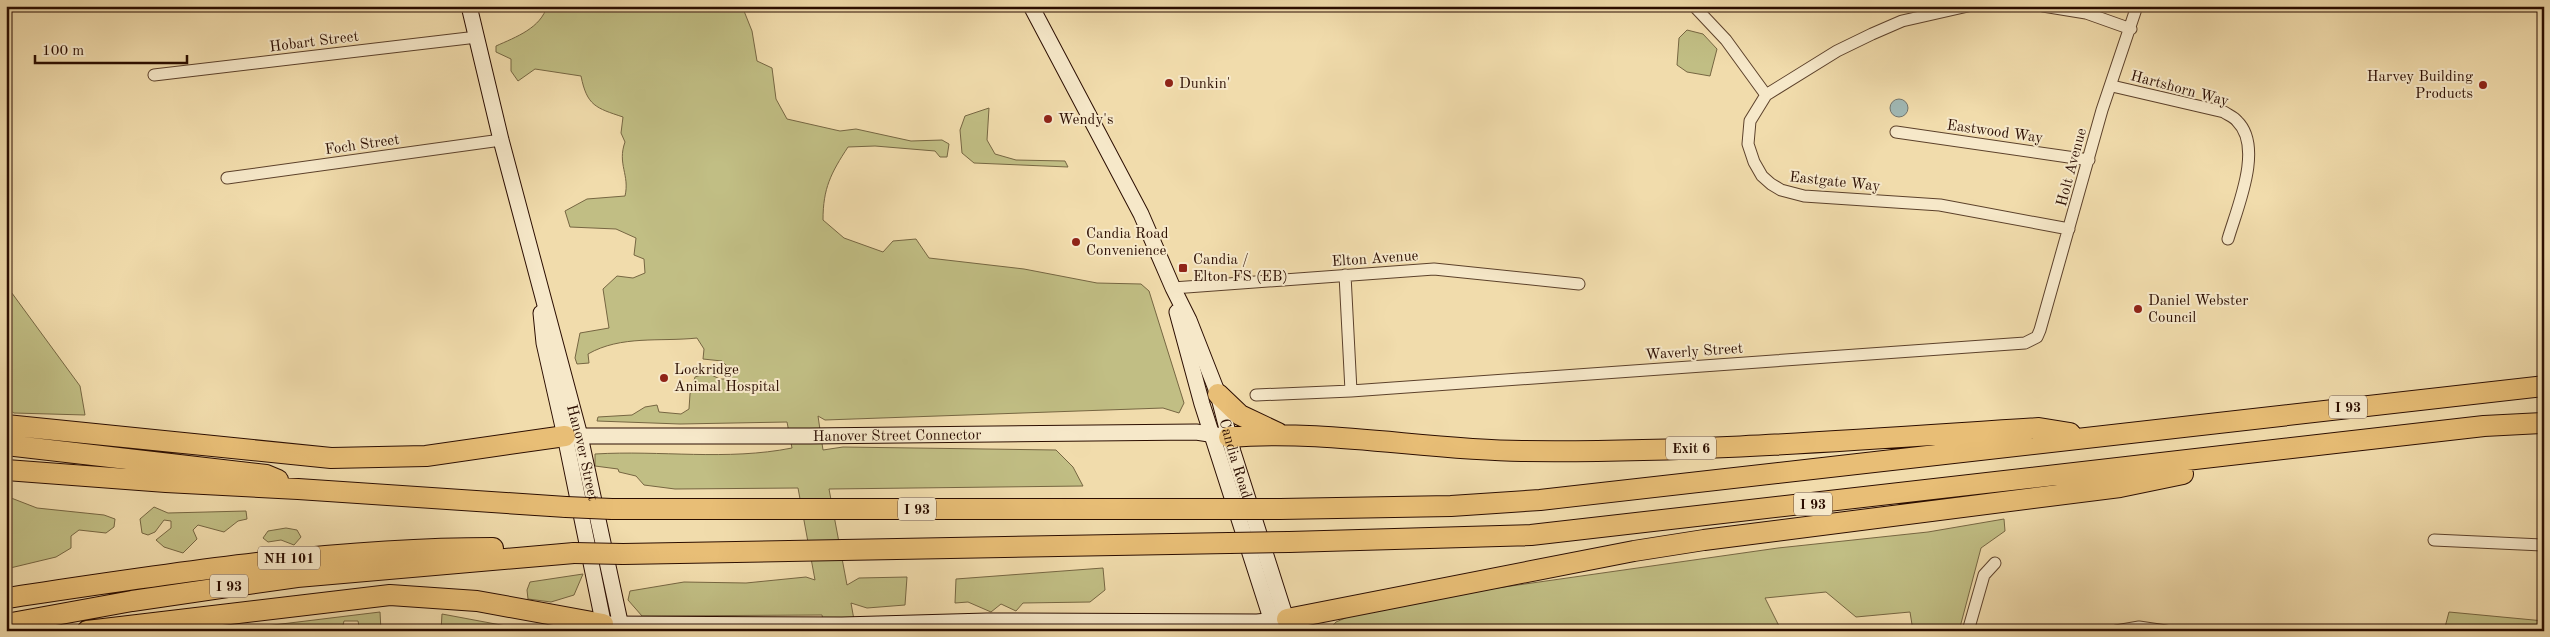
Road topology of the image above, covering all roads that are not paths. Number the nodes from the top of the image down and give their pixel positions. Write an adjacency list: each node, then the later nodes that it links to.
1 (1031, 6): 20 (main road, Candia Road)
2 (1694, 6): 11 (street)
3 (1968, 6): 11 (street, Eastgate Way)
4 (2043, 6): 7 (street)
5 (2138, 6): 7 (street, Holt Avenue)
6 (473, 10): 8 (main road, Hanover Street)
7 (2131, 29): 10 (street, Holt Avenue)
8 (477, 37): 9 (street, Hobart Street); 13 (main road, Hanover Street)
9 (154, 75)
10 (2112, 86): 14 (street, Holt Avenue); 17 (street, Hartshorn Way)
11 (1766, 95): 16 (street, Eastgate Way)
12 (1896, 132): 14 (street, Eastwood Way)
13 (501, 140): 15 (street, Foch Street); 30 (main road, Hanover Street)
14 (2089, 160): 16 (street, Holt Avenue)
15 (227, 178)
16 (2070, 229): 21 (street, Holt Avenue)
17 (2228, 239)
18 (1345, 275): 19 (street, Elton Avenue); 20 (street, Elton Avenue); 23 (street)
19 (1579, 284)
20 (1173, 288): 24 (main road, Candia Road); 28 (main road, Candia Road)
21 (2037, 337): 23 (street, Waverly Street)
22 (2544, 386): 31 (highway, I 93)
23 (1351, 391): 25 (street, Waverly Street)
24 (1218, 394): 28 (main road, Candia Road); 29 (highway)
25 (1256, 395)
26 (2544, 423): 32 (highway, I 93)
27 (6, 425): 30 (highway)
28 (1220, 435): 29 (highway); 30 (main road, Hanover Street Connector); 43 (main road, Candia Road)
29 (1285, 435): 31 (highway, Exit 6)
30 (573, 436): 44 (main road, Hanover Street)
31 (2096, 437): 35 (highway, I 93, bridge)
32 (2335, 444): 38 (highway, I 93, bridge); 41 (highway)
33 (6, 445): 35 (highway)
34 (6, 470): 35 (highway, I 93)
35 (298, 489)
36 (2434, 540): 37 (street)
37 (2544, 545)
38 (574, 553): 40 (highway, NH 101); 42 (highway, I 93)
39 (1996, 563): 47 (street)
40 (6, 598)
41 (1342, 609): 43 (highway); 46 (highway)
42 (6, 624)
43 (1281, 625): 44 (main road)
44 (613, 628): 45 (highway)
45 (88, 631)
46 (1318, 631)
47 (1968, 631)
48 (2116, 631): 49 (street)
49 (2166, 631)

